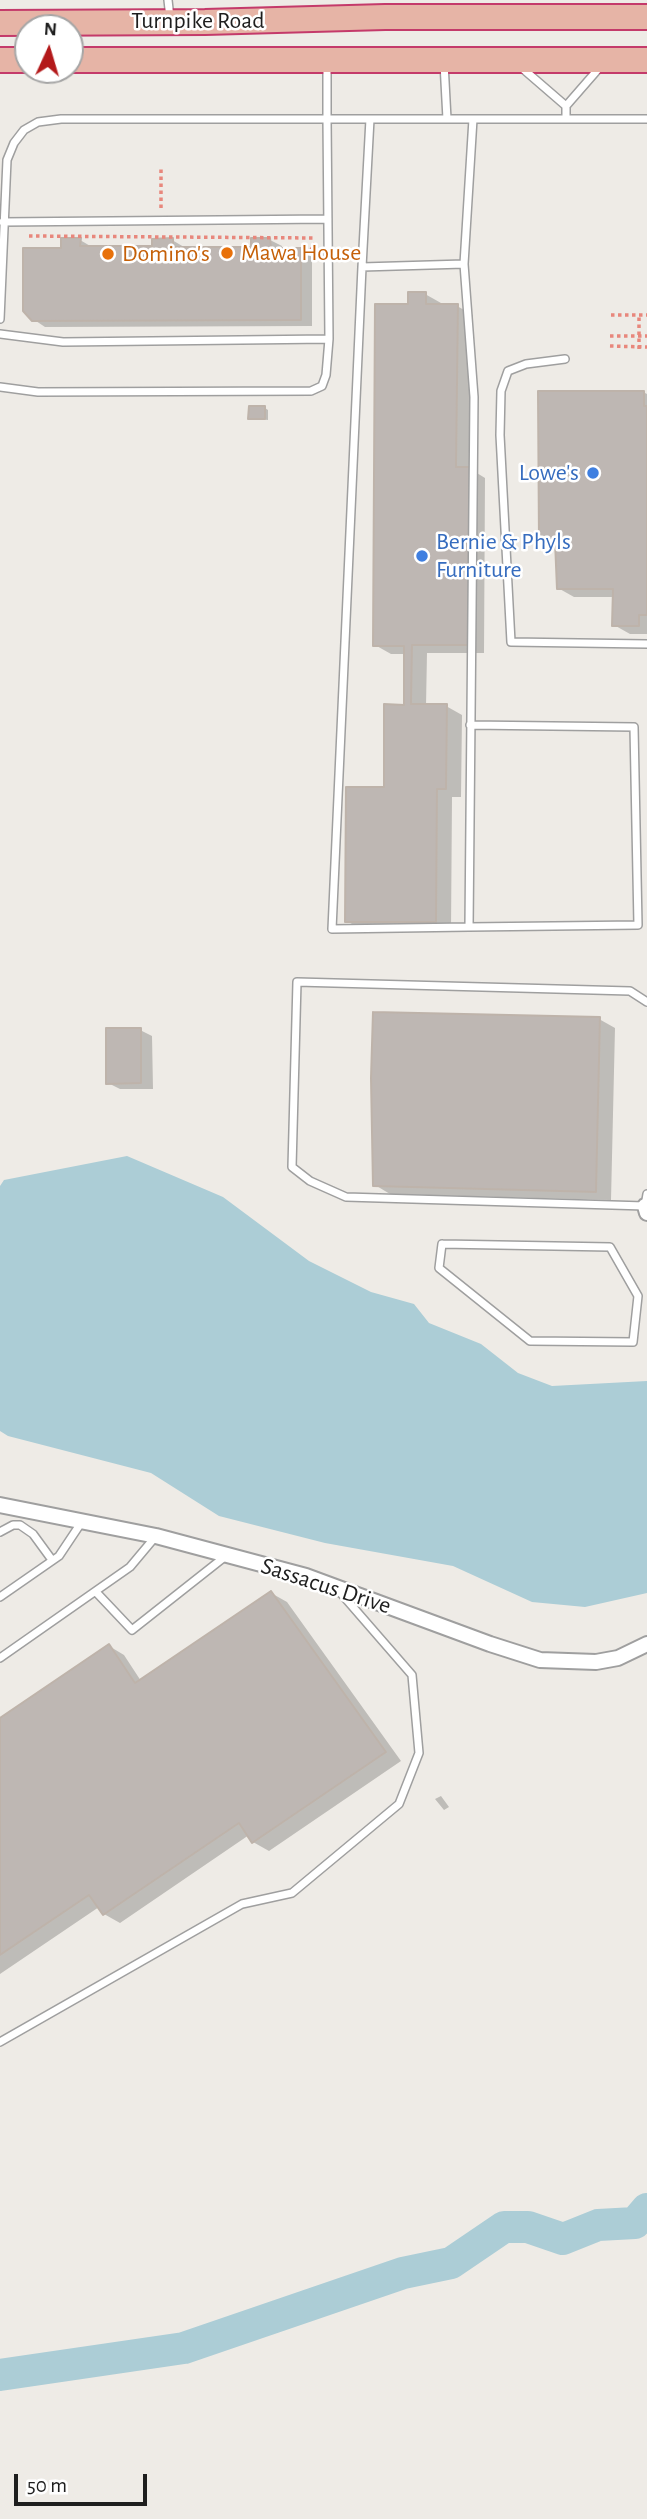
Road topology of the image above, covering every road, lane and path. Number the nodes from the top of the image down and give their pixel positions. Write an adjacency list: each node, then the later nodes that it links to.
1 (169, 11): 2 (highway, Turnpike Road); 3 (highway, Turnpike Road)
2 (647, 16)
3 (0, 23)
4 (84, 60): 6 (highway, Turnpike Road)
5 (647, 60): 7 (highway, Turnpike Road)
6 (327, 61): 8 (highway, Turnpike Road); 11 (lane)
7 (607, 61): 9 (highway, Turnpike Road); 10 (lane)
8 (444, 62): 9 (highway, Turnpike Road); 13 (lane)
9 (514, 62): 10 (lane)
10 (566, 106): 15 (lane)
11 (327, 119): 12 (lane); 18 (lane); 20 (lane)
12 (370, 119): 13 (lane); 24 (lane)
13 (447, 119): 14 (lane)
14 (473, 119): 15 (lane); 23 (lane)
15 (566, 119): 16 (lane)
16 (647, 119)
17 (161, 166): 19 (path)
18 (328, 219): 19 (lane); 33 (lane)
19 (160, 221): 20 (lane)
20 (3, 222): 28 (lane)
21 (29, 236): 22 (path)
22 (303, 251)
23 (464, 264): 24 (lane); 40 (lane)
24 (362, 267): 41 (lane)
25 (611, 315): 26 (path)
26 (639, 315): 27 (path); 30 (path)
27 (647, 316)
28 (0, 319)
29 (0, 334): 33 (lane)
30 (639, 335): 31 (path); 32 (path); 36 (path)
31 (647, 335)
32 (610, 336)
33 (329, 339): 38 (lane)
34 (610, 346): 36 (path)
35 (647, 346): 36 (path)
36 (638, 348)
37 (565, 359): 39 (lane)
38 (0, 387)
39 (647, 644)
40 (470, 725): 41 (lane); 41 (lane)
41 (469, 927)
42 (647, 1002): 43 (lane)
43 (646, 1204)
44 (647, 1293): 45 (lane)
45 (638, 1296): 45 (lane)
46 (0, 1505): 47 (street, Sassacus Drive)
47 (83, 1520): 49 (street, Sassacus Drive); 51 (lane)
48 (0, 1532): 51 (lane)
49 (156, 1536): 50 (street, Sassacus Drive); 53 (lane)
50 (229, 1554): 52 (street, Sassacus Drive); 53 (lane)
51 (52, 1560): 54 (lane)
52 (333, 1584): 55 (street, Sassacus Drive); 57 (lane)
53 (96, 1592): 56 (lane)
54 (0, 1597)
55 (647, 1644)
56 (0, 1658)
57 (0, 2042)

